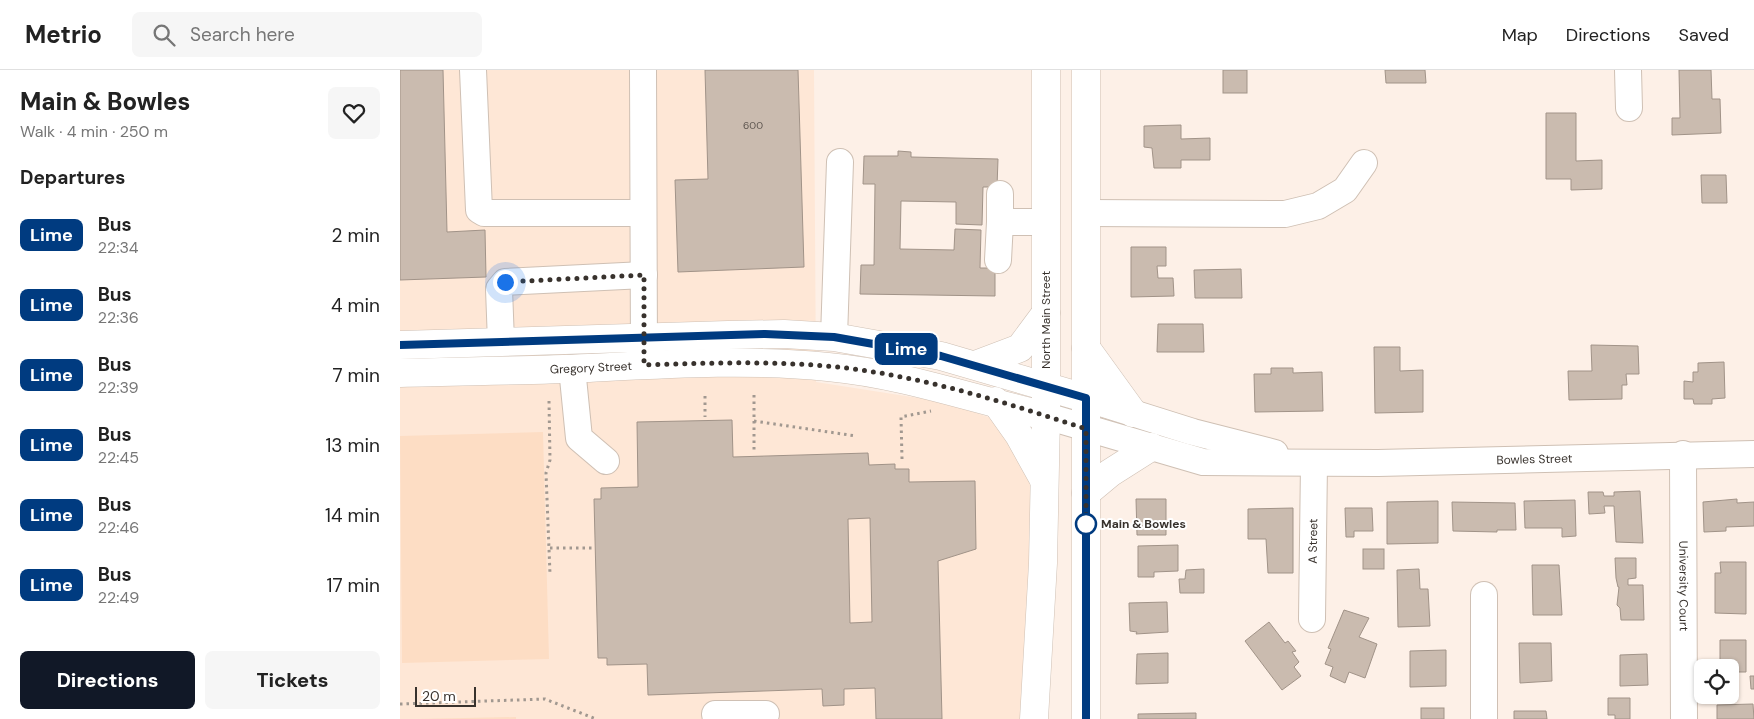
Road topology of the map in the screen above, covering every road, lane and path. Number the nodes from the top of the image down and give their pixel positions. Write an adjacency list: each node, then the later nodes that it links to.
1 (473, 70): 10 (street)
2 (643, 70): 10 (street)
3 (1046, 70): 13 (main road, North Main Street)
4 (1086, 70): 11 (main road)
5 (1628, 70): 6 (street)
6 (1629, 108)
7 (840, 162): 17 (street)
8 (1364, 163): 11 (street)
9 (1000, 194): 12 (street)
10 (644, 213): 15 (street)
11 (1086, 213): 21 (main road)
12 (1000, 222): 13 (street); 14 (street)
13 (1046, 222): 16 (main road, North Main Street)
14 (998, 260)
15 (644, 275): 18 (street); 19 (street)
16 (1046, 313): 23 (main road); 26 (main road, North Main Street)
17 (834, 337): 18 (main road); 23 (main road)
18 (644, 338): 19 (main road); 22 (street)
19 (501, 342): 20 (main road)
20 (400, 345)
21 (1086, 348): 29 (main road); 33 (main road)
22 (644, 365): 24 (main road, Gregory Street); 31 (main road, Gregory Street)
23 (975, 365): 26 (main road)
24 (572, 368): 25 (main road, Gregory Street); 44 (street)
25 (400, 373)
26 (1046, 388): 29 (main road); 34 (main road, North Main Street)
27 (705, 396): 35 (path)
28 (754, 396): 36 (path)
29 (1086, 398): 33 (street, Bowles Street); 37 (main road)
30 (549, 400): 48 (path)
31 (995, 401): 34 (main road, Gregory Street); 46 (main road)
32 (933, 404): 43 (path)
33 (1133, 413): 45 (street, Bowles Street)
34 (1046, 416): 37 (street, Bowles Street); 46 (main road, North Main Street)
35 (705, 417)
36 (754, 421): 38 (path); 40 (path)
37 (1086, 429): 39 (street, Bowles Street); 47 (main road)
38 (856, 436)
39 (1151, 447): 45 (street, Bowles Street); 47 (main road)
40 (754, 452)
41 (1683, 454): 42 (street, Bowles Street); 45 (street, Bowles Street); 60 (street, University Court)
42 (1754, 454)
43 (902, 459)
44 (606, 461)
45 (1314, 463): 52 (street, A Street)
46 (1045, 482): 57 (main road, North Main Street)
47 (1086, 493): 58 (main road)
48 (550, 548): 49 (path); 50 (path)
49 (592, 548)
50 (550, 574)
51 (1484, 595): 59 (street)
52 (1312, 619)
53 (400, 704): 55 (path)
54 (766, 714): 56 (street)
55 (596, 719)
56 (716, 719)
57 (1034, 719)
58 (1086, 719)
59 (1484, 719)
60 (1684, 719)

